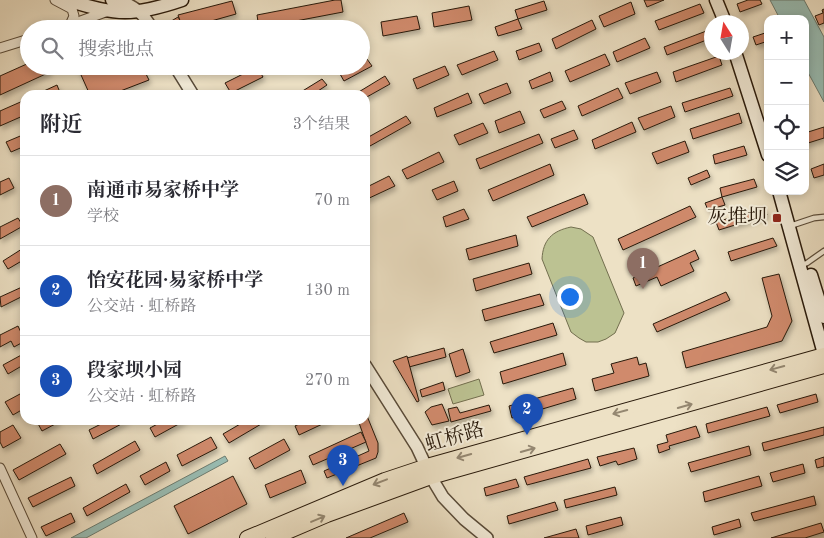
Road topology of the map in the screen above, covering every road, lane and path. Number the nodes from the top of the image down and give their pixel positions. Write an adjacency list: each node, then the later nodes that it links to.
1 (55, 0): 13 (street)
2 (68, 0): 9 (main road)
3 (88, 0): 9 (main road)
4 (123, 0): 8 (main road)
5 (182, 0): 10 (main road)
6 (716, 0): 11 (main road)
7 (724, 0): 12 (main road)
8 (119, 1): 9 (main road); 10 (lane); 16 (street)
9 (110, 6): 10 (main road); 14 (street)
10 (127, 13): 15 (street)
11 (722, 15)
12 (729, 15)
13 (72, 20)
14 (81, 20)
15 (139, 20)
16 (146, 20)
17 (20, 41): 18 (street)
18 (0, 48)
19 (738, 60): 24 (main road)
20 (745, 60): 23 (main road)
21 (181, 75): 22 (street)
22 (190, 90)
23 (764, 121)
24 (766, 150)
25 (781, 195): 28 (main road)
26 (785, 195): 28 (main road)
27 (824, 217): 28 (lane)
28 (792, 225): 30 (main road)
29 (824, 252): 30 (lane)
30 (803, 264): 31 (main road); 32 (main road)
31 (824, 317)
32 (824, 355): 36 (main road, 虹桥路, one-way to 36)
33 (824, 366): 36 (main road, 虹桥路, one-way to 33)
34 (370, 373): 36 (street)
35 (0, 468): 37 (street)
36 (429, 472): 38 (main road, 虹桥路, one-way to 38); 39 (main road, 虹桥路, one-way to 36); 40 (street)
37 (32, 538)
38 (248, 538)
39 (273, 538)
40 (487, 538)

